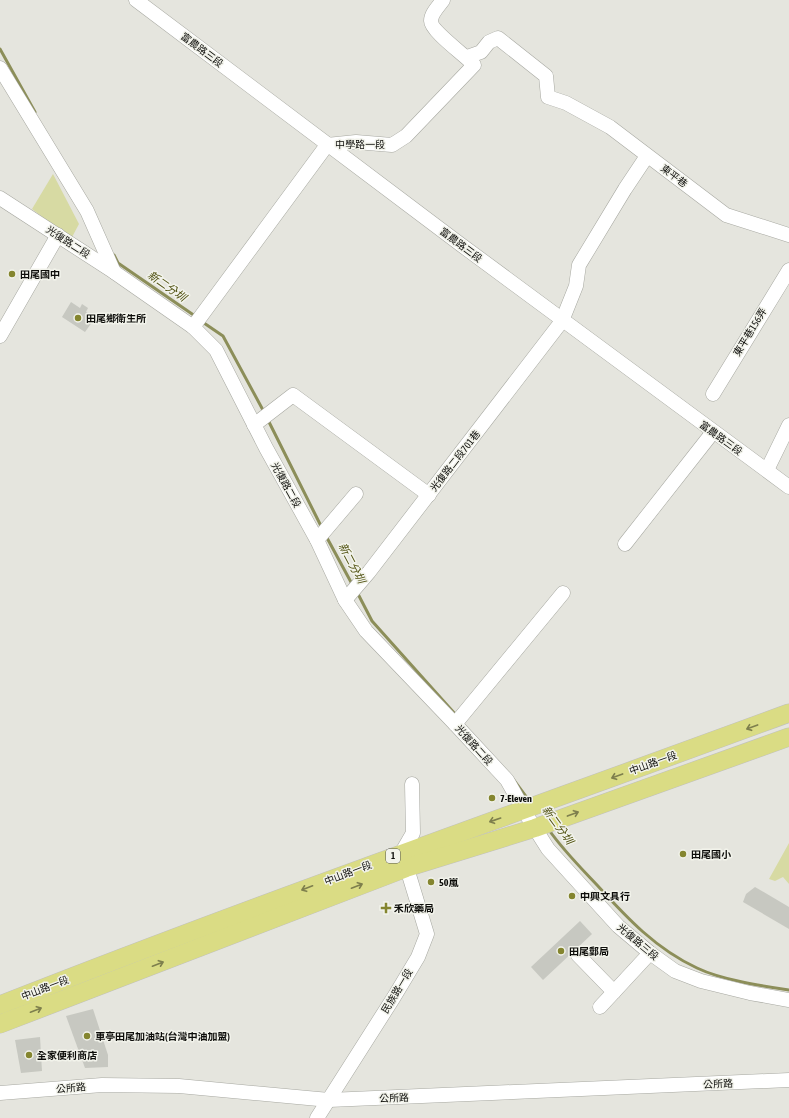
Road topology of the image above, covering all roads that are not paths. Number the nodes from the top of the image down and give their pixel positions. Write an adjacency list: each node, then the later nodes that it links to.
1 (136, 0): 5 (street, 富農路三段)
2 (443, 0): 3 (street)
3 (467, 57): 5 (street, 中學路一段); 6 (street, 東平巷)
4 (0, 68): 11 (street)
5 (327, 145): 12 (street, 富農路三段); 13 (street, 中學路一段)
6 (647, 156): 9 (street, 東平巷); 12 (street, 光復路二段701巷)
7 (0, 198): 8 (street, 光復路二段)
8 (58, 235): 11 (street, 光復路二段); 14 (street)
9 (789, 235)
10 (789, 270): 15 (street, 東平巷156弄)
11 (114, 272): 13 (street, 光復路二段)
12 (562, 320): 18 (street, 富農路三段); 22 (street, 光復路二段701巷)
13 (193, 327): 16 (street, 光復路二段)
14 (0, 336)
15 (713, 394)
16 (254, 425): 22 (street); 23 (street, 光復路二段)
17 (789, 425): 19 (street)
18 (713, 432): 19 (street, 富農路三段); 24 (street)
19 (767, 470): 20 (street, 富農路三段)
20 (789, 487)
21 (356, 494): 23 (street)
22 (428, 495): 26 (street, 光復路二段701巷)
23 (317, 540): 26 (street, 光復路二段)
24 (625, 544)
25 (564, 593): 28 (street)
26 (346, 600): 28 (street, 光復路二段)
27 (789, 713): 31 (main road, 中山路一段 / 1, one-way to 31)
28 (455, 724): 31 (street, 光復路二段)
29 (789, 737): 31 (main road, 中山路一段 / 1, one-way to 29)
30 (412, 784): 32 (street)
31 (529, 819): 32 (main road, 中山路一段 / 1); 33 (street, 光復路三段)
32 (404, 860): 37 (main road, 中山路一段 / 1, one-way to 37); 39 (main road, 中山路一段 / 1, one-way to 32); 42 (street, 民族路一段)
33 (650, 953): 35 (street); 36 (street, 光復路三段)
34 (578, 955): 35 (street)
35 (614, 992): 38 (street)
36 (789, 1000)
37 (0, 1005)
38 (600, 1007)
39 (0, 1024)
40 (789, 1080): 42 (street, 公所路)
41 (0, 1093): 42 (street, 公所路)
42 (328, 1100): 43 (street, 民族路一段)
43 (317, 1118)

